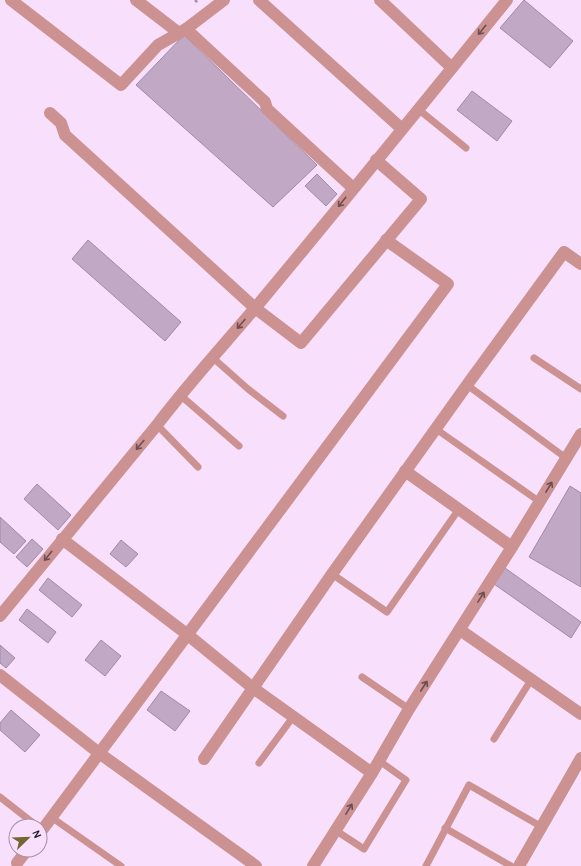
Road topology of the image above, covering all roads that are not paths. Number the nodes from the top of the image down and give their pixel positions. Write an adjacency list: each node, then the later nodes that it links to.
1 (11, 0): 7 (street)
2 (136, 0): 7 (street)
3 (224, 0): 7 (street)
4 (259, 0): 11 (street)
5 (380, 0): 8 (street)
6 (503, 1): 8 (street, one-way to 8)
7 (182, 31): 14 (street)
8 (452, 68): 9 (street)
9 (418, 109): 11 (street); 12 (lane)
10 (50, 113): 17 (street)
11 (402, 129): 13 (street)
12 (466, 148)
13 (376, 160): 14 (street); 15 (street)
14 (353, 188): 17 (street, one-way to 17)
15 (386, 240): 17 (street); 38 (street)
16 (581, 264): 20 (street)
17 (255, 308): 18 (street, one-way to 18)
18 (212, 357): 22 (street); 23 (lane)
19 (534, 358): 21 (lane)
20 (467, 385): 25 (street); 28 (lane)
21 (581, 389)
22 (180, 395): 24 (street); 27 (lane)
23 (283, 416)
24 (157, 425): 29 (lane); 33 (street, one-way to 33)
25 (436, 429): 30 (street); 31 (lane)
26 (581, 434): 28 (street)
27 (240, 446)
28 (566, 458): 31 (street, one-way to 28)
29 (198, 466)
30 (405, 471): 32 (street); 35 (street)
31 (540, 502): 34 (street)
32 (459, 509): 34 (street); 35 (lane)
33 (62, 539): 36 (street, one-way to 36); 38 (street)
34 (512, 547): 37 (street, one-way to 34)
35 (332, 574): 42 (street)
36 (0, 616)
37 (460, 630): 41 (street); 43 (street, one-way to 37)
38 (188, 635): 42 (street); 47 (street)
39 (0, 675): 47 (street)
40 (362, 676): 43 (lane)
41 (531, 680): 44 (street); 46 (lane)
42 (253, 688): 45 (street); 48 (street)
43 (409, 709): 50 (street)
44 (581, 714)
45 (293, 717): 51 (lane); 52 (street)
46 (494, 739)
47 (99, 753): 55 (street); 63 (street)
48 (204, 758)
49 (581, 758): 57 (street)
50 (378, 760): 52 (street); 59 (lane)
51 (259, 763)
52 (372, 773): 59 (street, one-way to 52)
53 (0, 797): 54 (lane)
54 (26, 818)
55 (52, 818): 56 (street); 62 (lane)
56 (48, 822)
57 (542, 827): 58 (lane); 67 (street)
58 (445, 828): 65 (lane); 66 (lane)
59 (335, 830): 64 (street)
60 (21, 858): 61 (street)
61 (17, 863)
62 (122, 866)
63 (256, 866)
64 (313, 866)
65 (426, 866)
66 (511, 866)
67 (519, 866)

